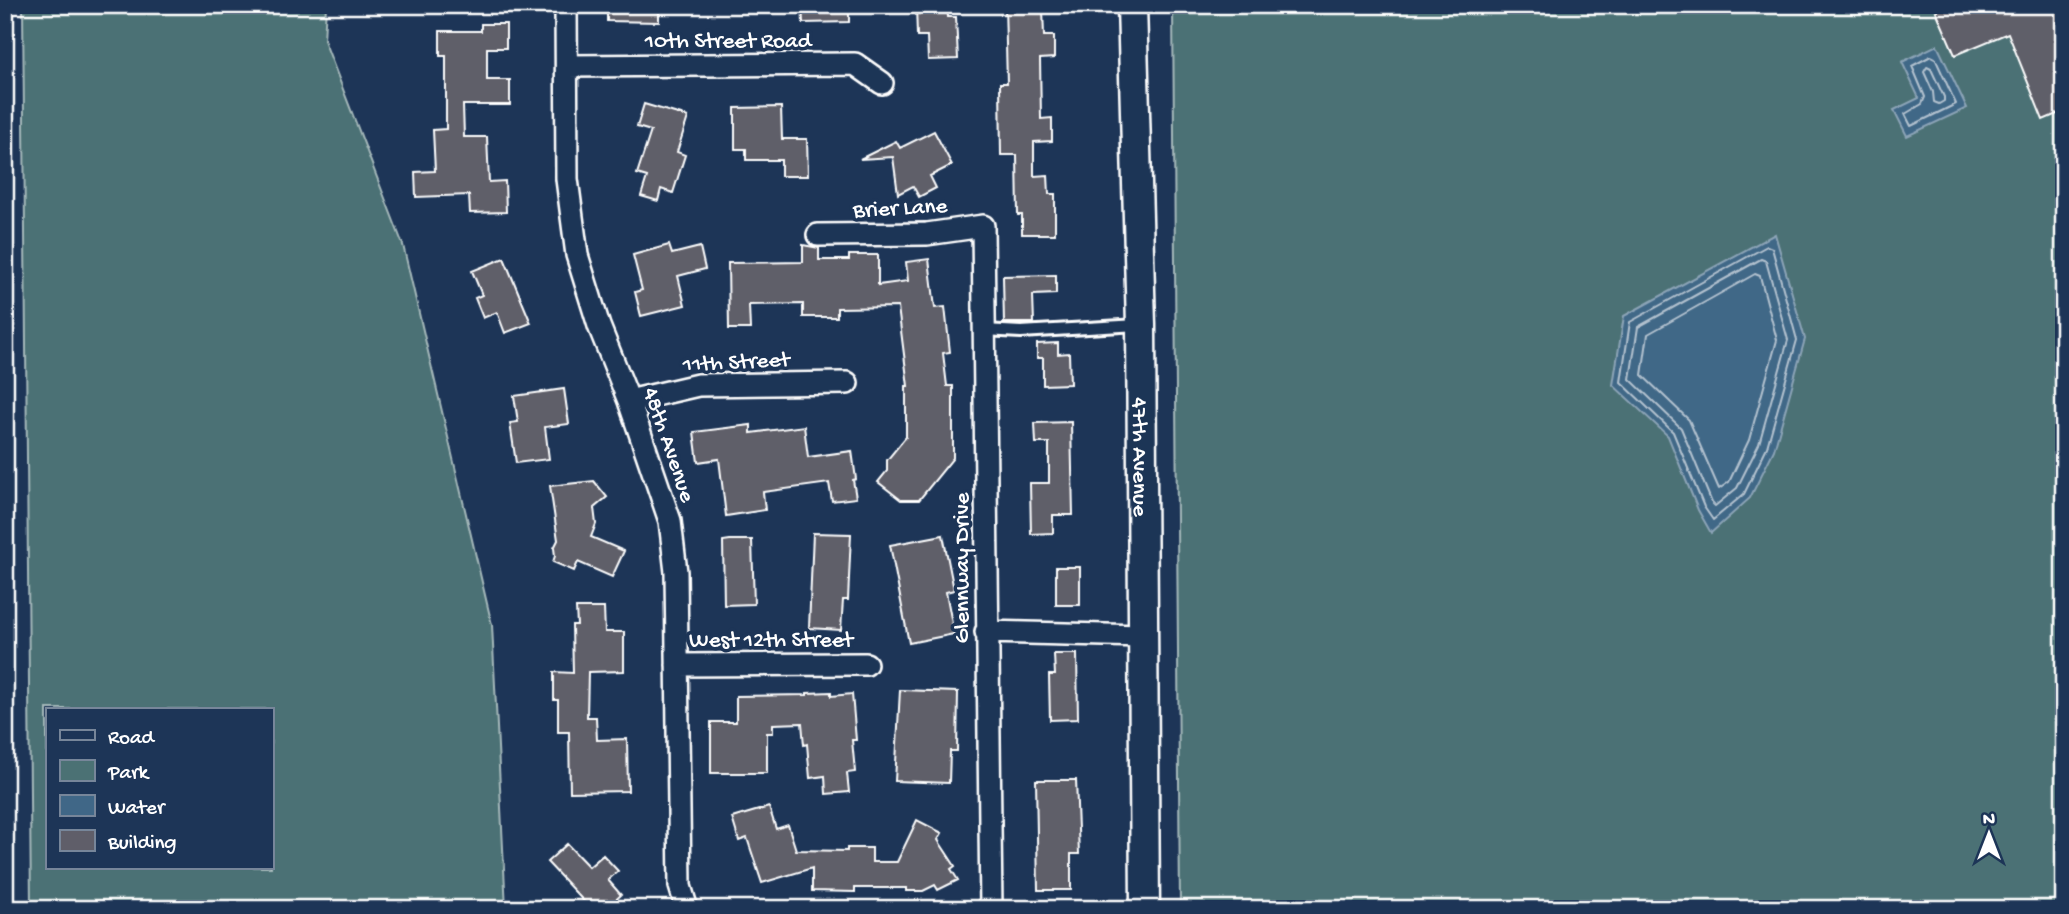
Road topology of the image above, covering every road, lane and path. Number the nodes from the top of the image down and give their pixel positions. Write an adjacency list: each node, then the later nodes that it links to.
1 (566, 5): 3 (street, 48th Avenue)
2 (1132, 5): 7 (main road, 47th Avenue)
3 (568, 66): 4 (street, 10th Street Road); 10 (street, 48th Avenue)
4 (882, 83)
5 (983, 226): 6 (street, Brier Lane); 8 (street, Glennway Drive)
6 (818, 235)
7 (1141, 325): 8 (lane); 12 (main road, 47th Avenue)
8 (984, 330): 11 (street, Glennway Drive)
9 (847, 383): 10 (street, 11th Street)
10 (629, 401): 14 (street, 48th Avenue)
11 (986, 632): 12 (street); 16 (street, Glennway Drive)
12 (1143, 636): 17 (main road, 47th Avenue)
13 (866, 664): 14 (street, West 12th Street)
14 (677, 665): 15 (street, 48th Avenue)
15 (687, 908)
16 (991, 909)
17 (1145, 909)

